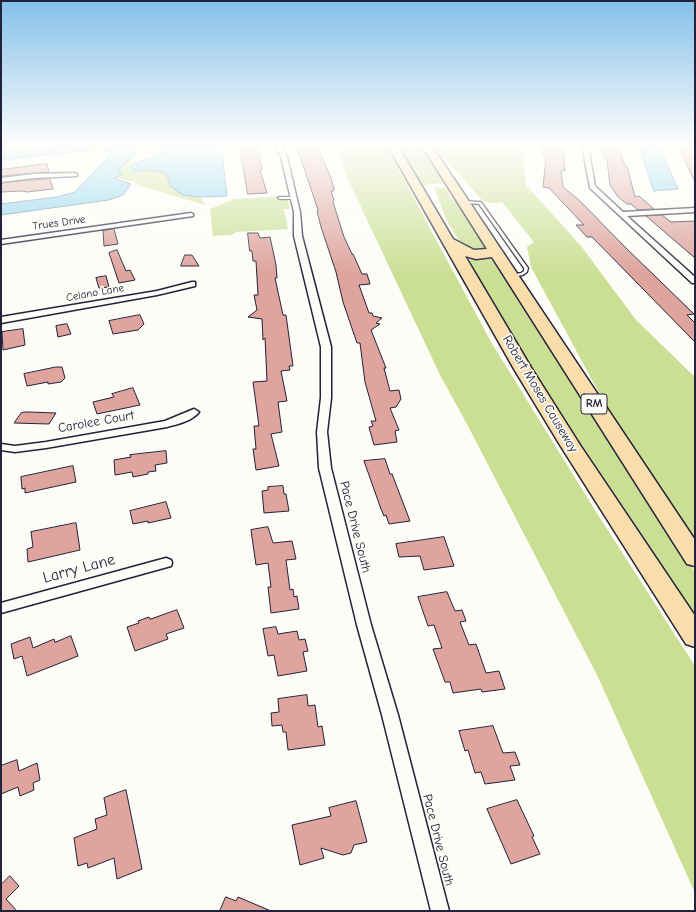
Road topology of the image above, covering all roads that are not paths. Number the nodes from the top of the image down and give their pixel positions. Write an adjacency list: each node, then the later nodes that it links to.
1 (286, 189): 25 (street, Pace Drive South)
2 (418, 189): 8 (highway, Robert Moses Causeway)
3 (434, 189): 8 (highway)
4 (449, 189): 7 (highway)
5 (456, 189): 7 (highway, RM)
6 (594, 189): 10 (street)
7 (462, 198): 14 (highway, RM); 15 (lane)
8 (426, 203): 12 (highway, Robert Moses Causeway)
9 (695, 210): 10 (street)
10 (621, 214): 16 (street)
11 (191, 215): 13 (street, Trues Drive)
12 (446, 238): 14 (highway); 24 (highway, Robert Moses Causeway)
13 (1, 242)
14 (496, 251): 15 (highway, RM)
15 (512, 276): 21 (highway, RM)
16 (695, 281)
17 (192, 284): 18 (street, Celano Lane)
18 (1, 320)
19 (194, 412): 20 (street, Carolee Court)
20 (1, 447)
21 (695, 558)
22 (166, 563): 23 (street, Larry Lane)
23 (1, 608)
24 (695, 636)
25 (440, 911)

